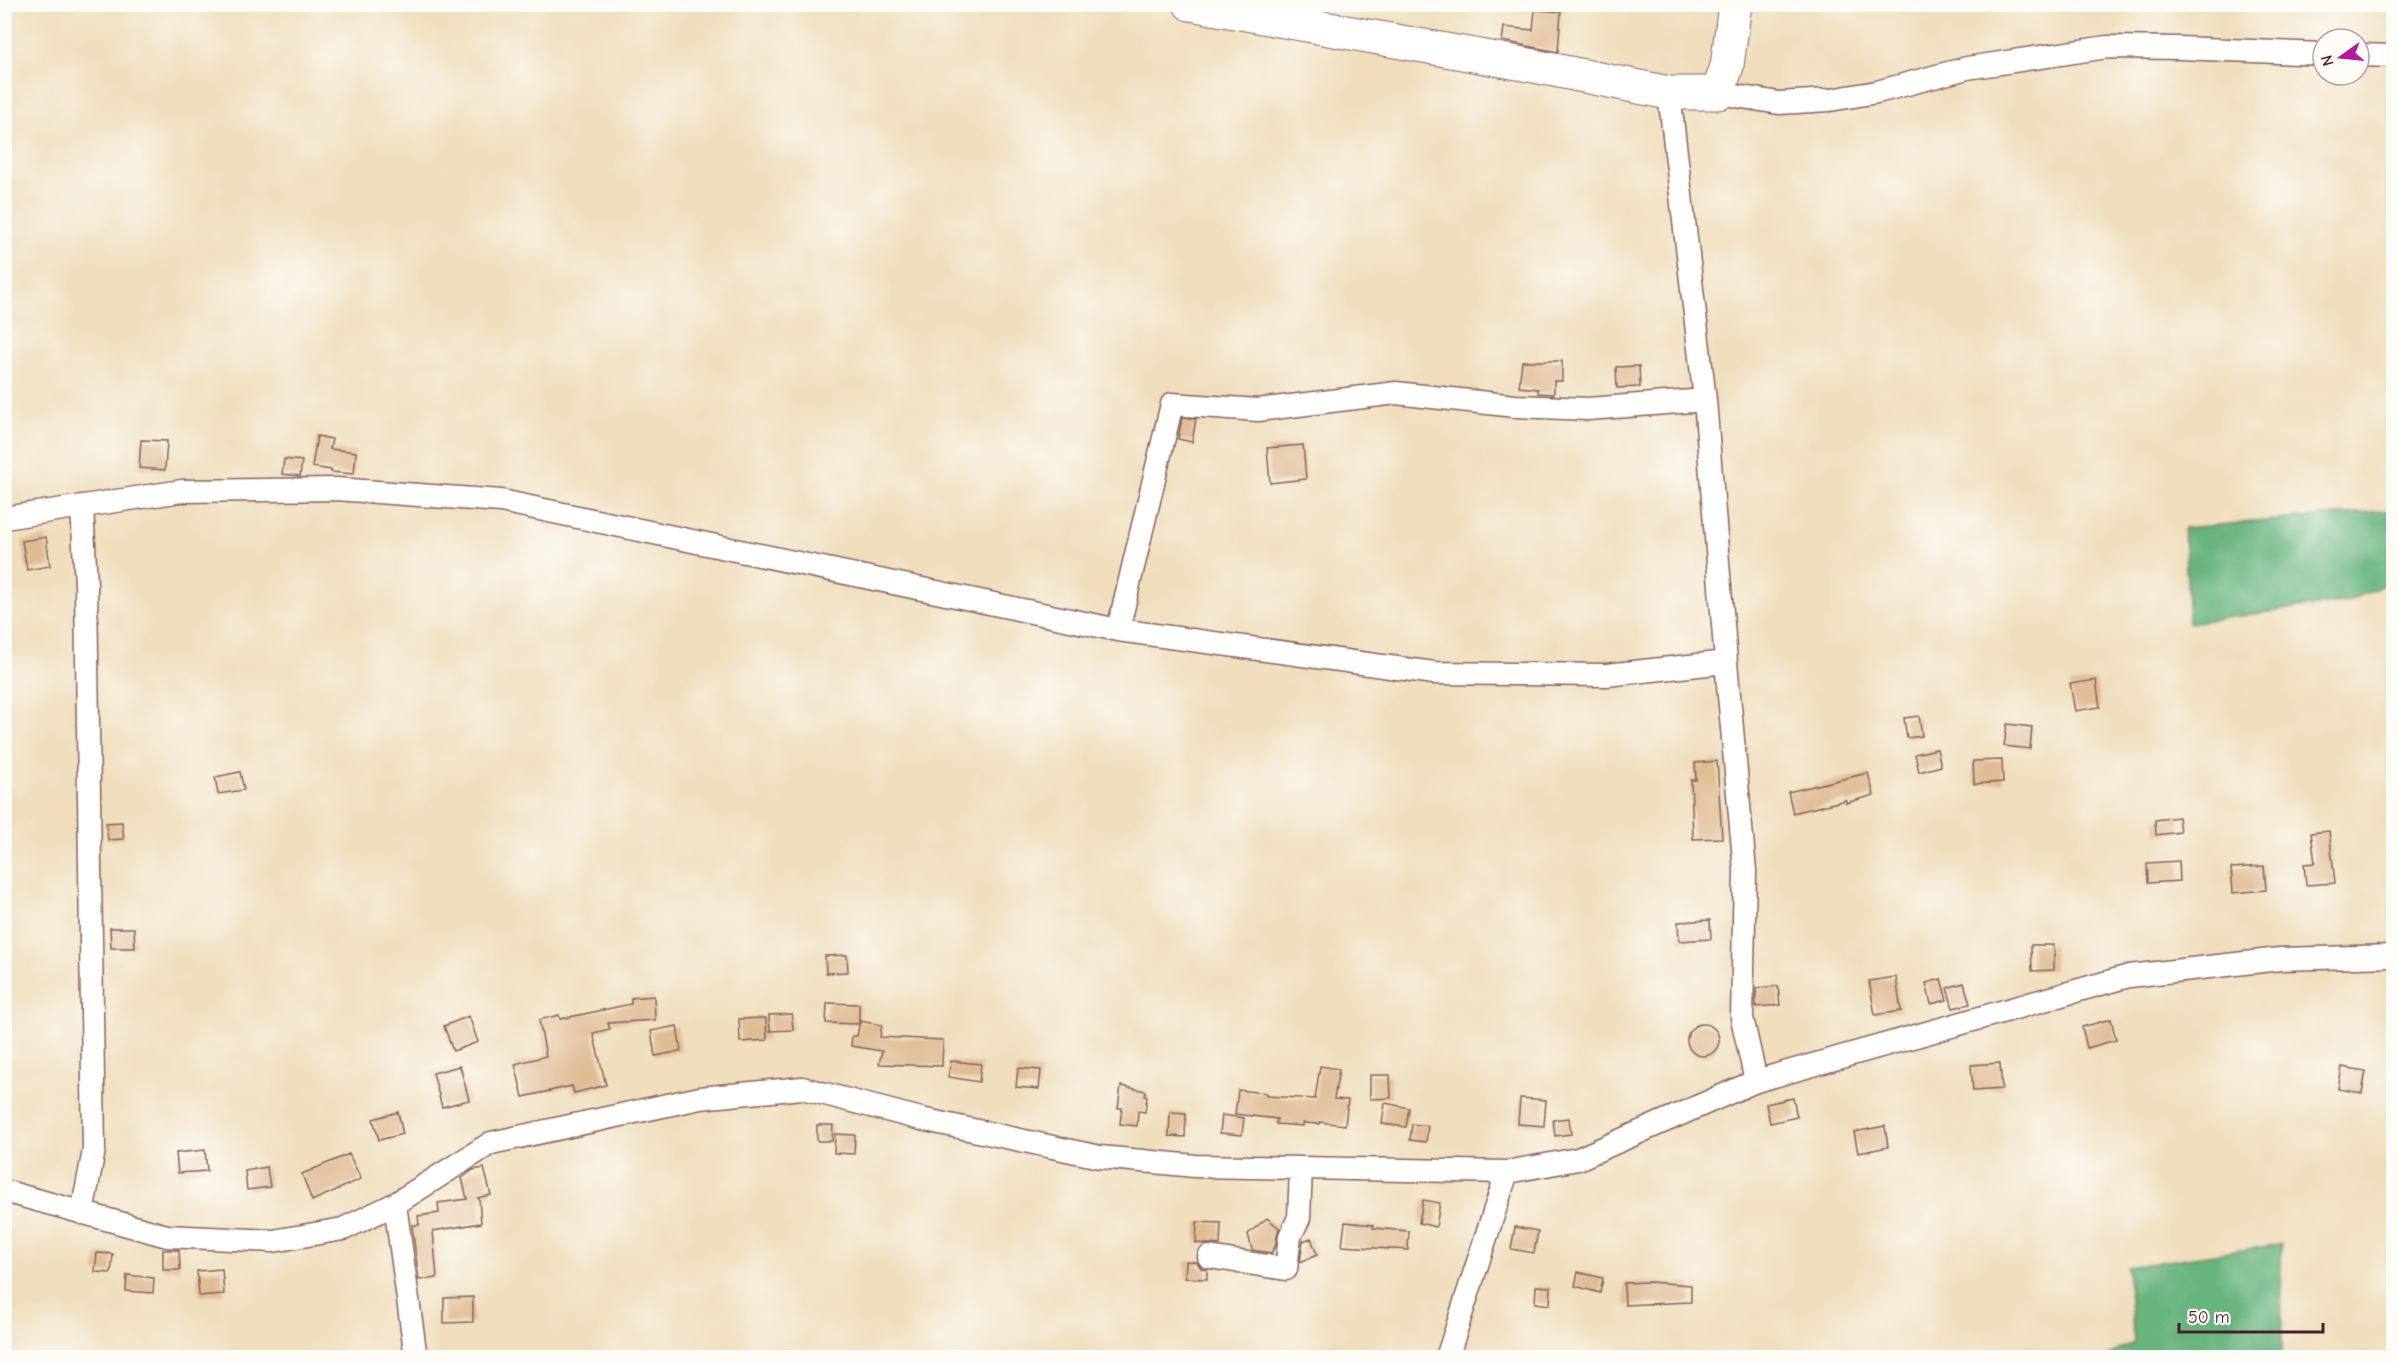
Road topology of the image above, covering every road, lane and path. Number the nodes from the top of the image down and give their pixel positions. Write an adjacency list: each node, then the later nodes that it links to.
1 (1190, 4): 6 (street)
2 (1735, 4): 7 (street)
3 (2311, 53): 7 (street)
4 (2371, 55): 5 (street)
5 (2394, 56)
6 (1669, 93): 7 (street); 8 (street)
7 (1718, 93)
8 (1705, 400): 11 (street); 12 (street)
9 (82, 506): 10 (street); 11 (street); 19 (street)
10 (4, 518)
11 (1118, 630): 12 (street)
12 (1726, 662): 14 (street)
13 (2394, 956): 14 (street)
14 (1756, 1081): 16 (street)
15 (1301, 1168): 16 (street); 18 (street); 20 (street)
16 (1507, 1172): 22 (street)
17 (4, 1191): 19 (street)
18 (395, 1204): 19 (street); 21 (street)
19 (82, 1213)
20 (1209, 1257)
21 (417, 1358)
22 (1447, 1358)

